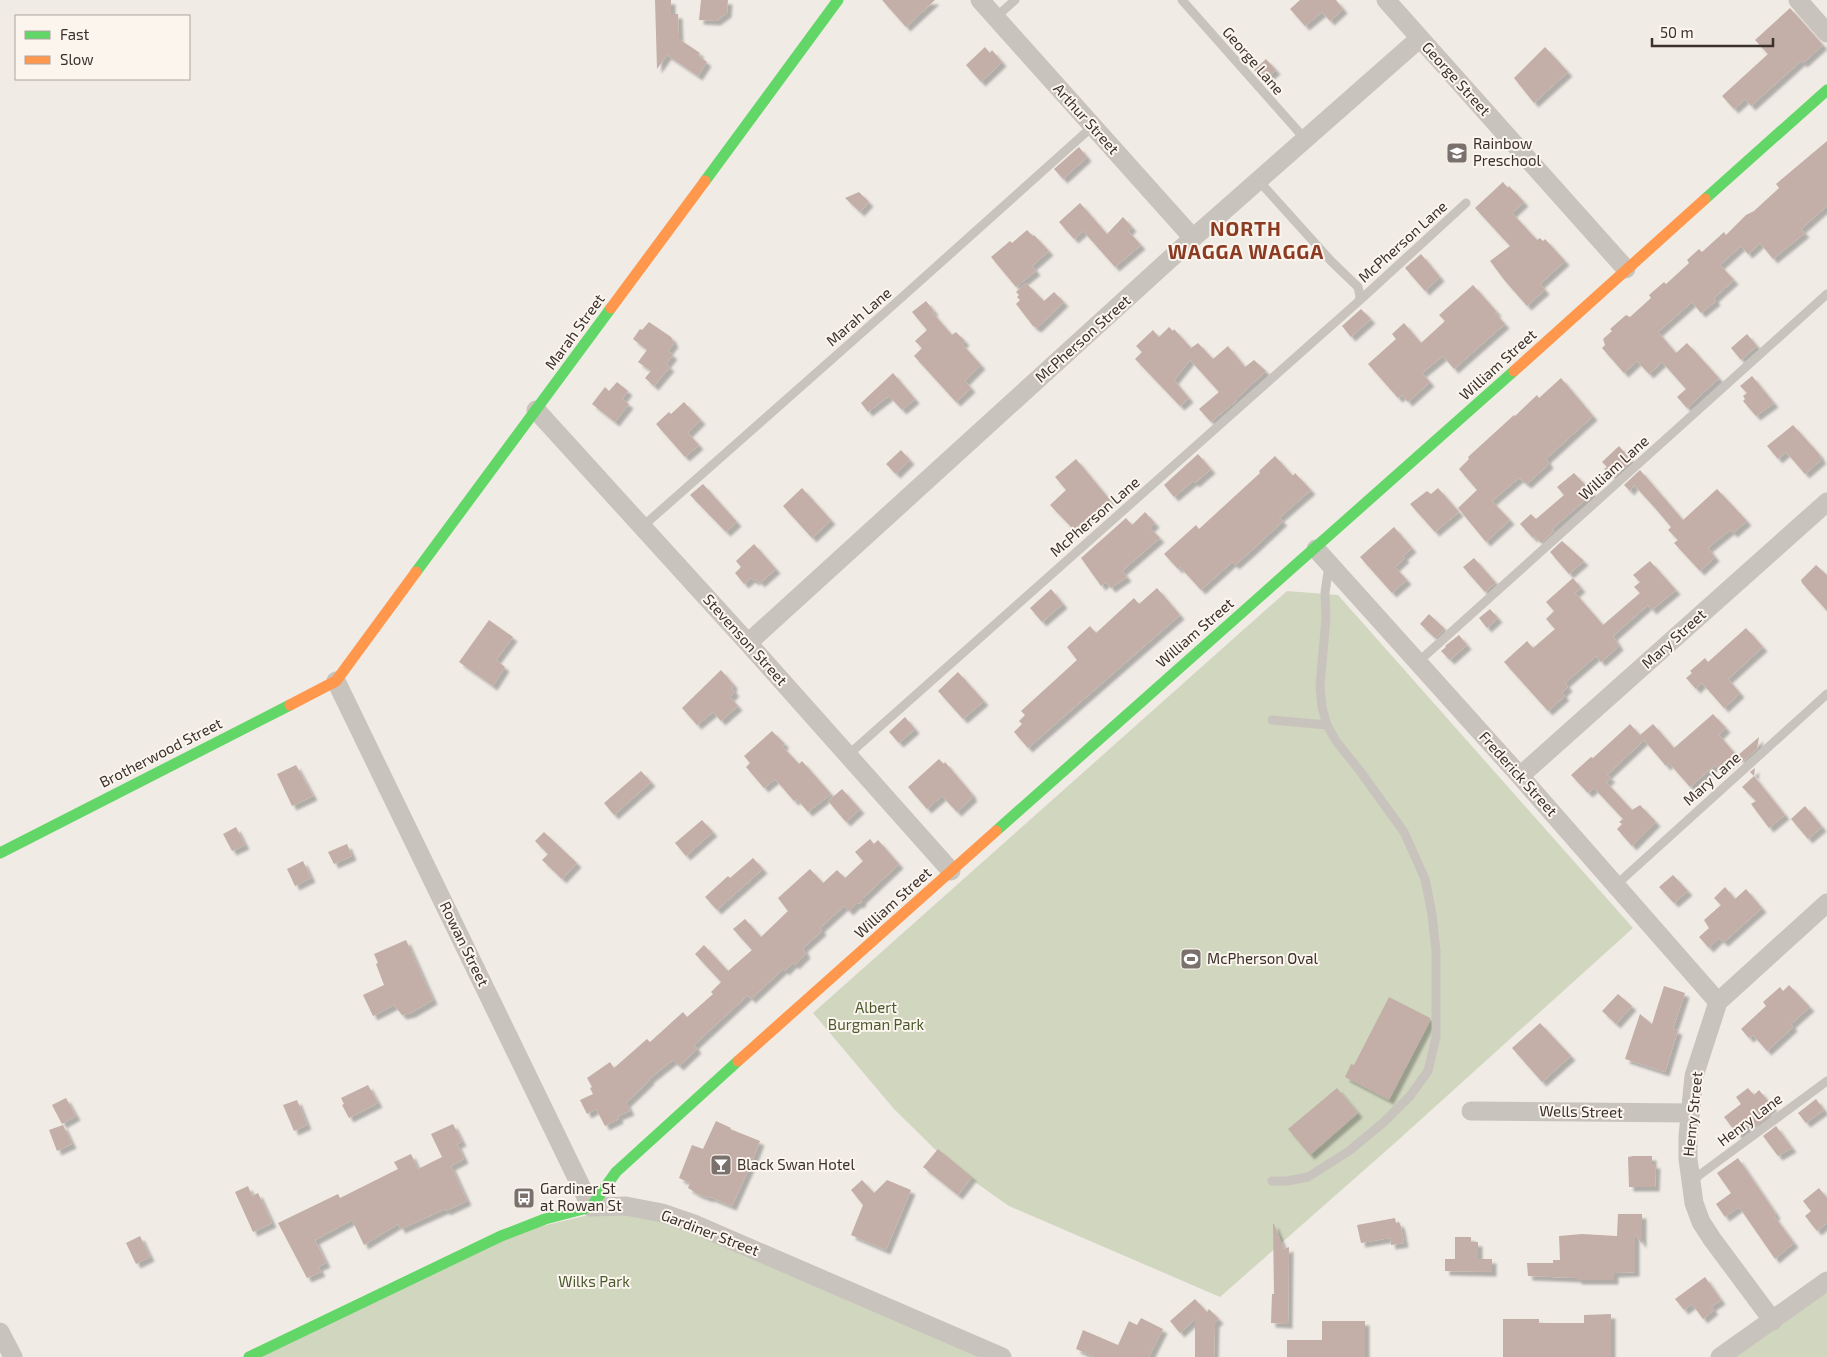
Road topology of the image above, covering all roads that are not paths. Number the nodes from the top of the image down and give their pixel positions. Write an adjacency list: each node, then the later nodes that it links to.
1 (838, 0): 19 (street, Marah Street)
2 (980, 0): 7 (street, Arthur Street)
3 (1015, 0): 7 (lane)
4 (1182, 0): 12 (lane, George Lane)
5 (1386, 0): 9 (street, George Street)
6 (1798, 0): 8 (street)
7 (996, 18): 11 (street, Arthur Street)
8 (1827, 33)
9 (1420, 38): 12 (street, McPherson Street); 16 (street, George Street)
10 (1827, 90): 16 (street, William Street)
11 (1093, 126): 15 (street, Arthur Street); 21 (lane, Marah Lane)
12 (1305, 140): 13 (street, McPherson Street)
13 (1258, 180): 15 (street, McPherson Street); 18 (lane, McPherson Lane)
14 (1466, 203): 18 (lane, McPherson Lane)
15 (1193, 238): 24 (street, McPherson Street)
16 (1626, 269): 22 (street, William Street)
17 (1827, 294): 25 (lane, William Lane)
18 (1359, 301): 30 (lane, McPherson Lane)
19 (536, 410): 21 (street, Stevenson Street); 26 (street, Marah Street)
20 (1827, 502): 31 (street, Mary Street)
21 (642, 527): 24 (street, Stevenson Street)
22 (1316, 548): 23 (street, Frederick Street); 33 (street, William Street)
23 (1330, 563): 25 (street, Frederick Street); 29 (lane)
24 (748, 643): 30 (street, Stevenson Street)
25 (1418, 662): 31 (street, Frederick Street)
26 (336, 681): 32 (street, Brotherwood Street); 42 (street, Rowan Street)
27 (1827, 694): 34 (lane, Mary Lane)
28 (1272, 720): 29 (lane)
29 (1327, 725): 40 (lane)
30 (848, 754): 33 (street, Stevenson Street)
31 (1520, 776): 34 (street, Frederick Street)
32 (0, 853)
33 (951, 871): 42 (street, William Street)
34 (1616, 884): 36 (street, Frederick Street)
35 (1827, 903): 36 (street, Henry Street)
36 (1718, 1002): 39 (street, Henry Street)
37 (1827, 1081): 41 (lane, Henry Lane)
38 (1471, 1111): 39 (street, Wells Street)
39 (1690, 1113): 41 (street, Henry Street)
40 (1272, 1181)
41 (1690, 1182): 44 (street, Henry Street)
42 (591, 1207): 47 (street, Gardiner Street); 48 (street, Gardiner Street)
43 (1827, 1281): 44 (street)
44 (1773, 1321): 49 (street)
45 (0, 1332): 46 (street)
46 (14, 1357)
47 (249, 1357)
48 (1002, 1357)
49 (1720, 1357)

